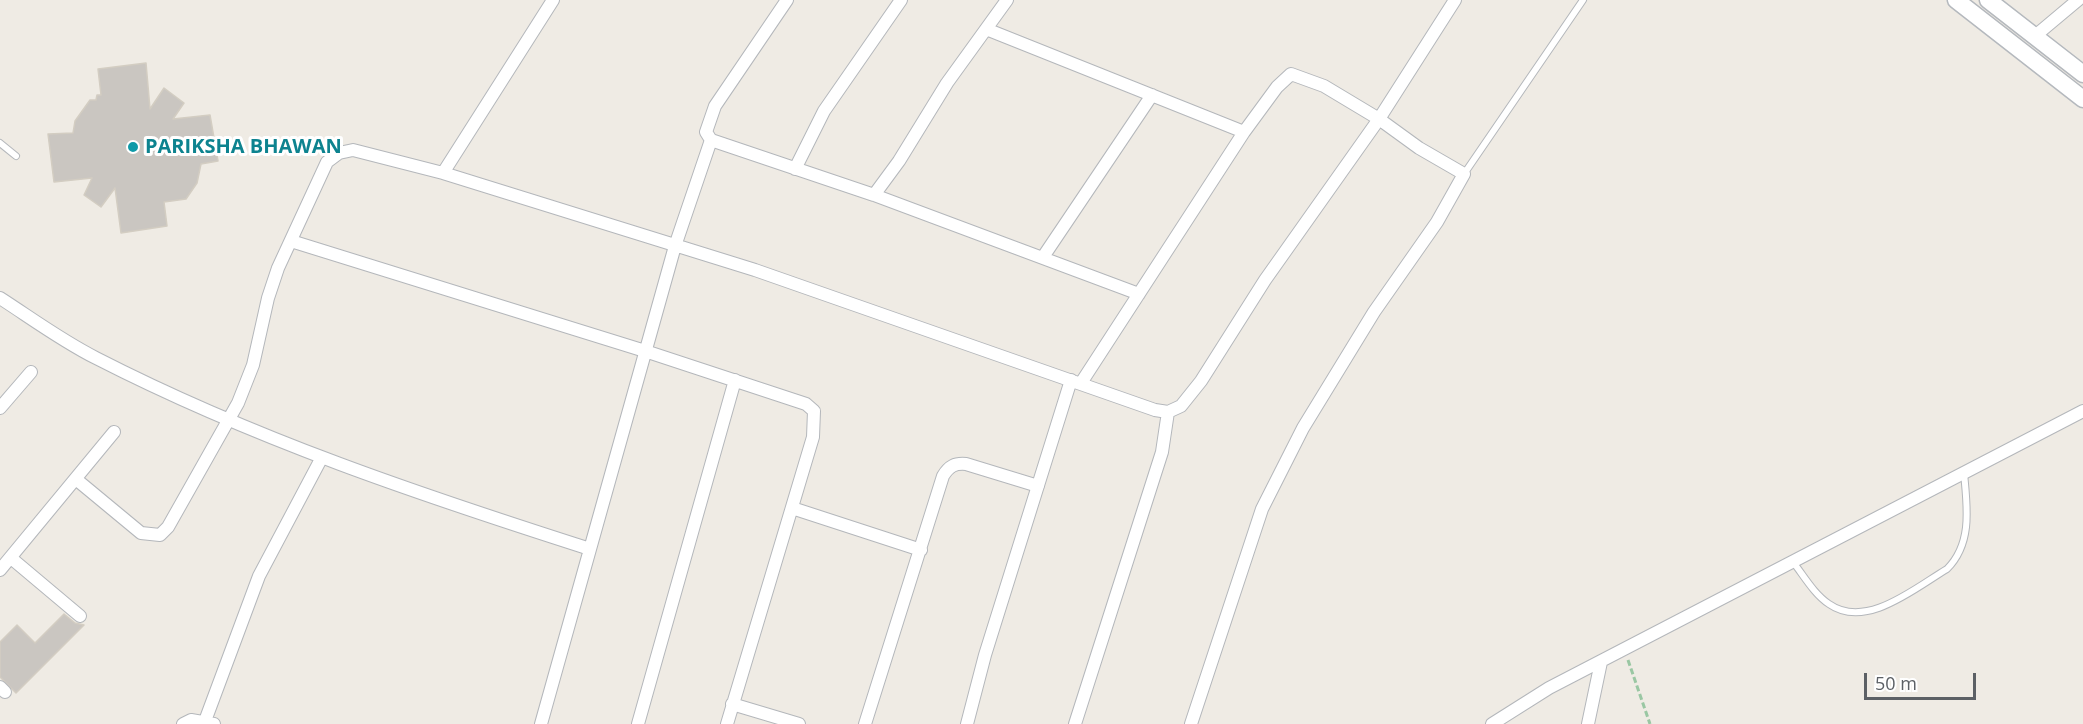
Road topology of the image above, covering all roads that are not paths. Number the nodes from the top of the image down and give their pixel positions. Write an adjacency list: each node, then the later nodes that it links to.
1 (553, 0): 21 (street)
2 (787, 0): 17 (street)
3 (901, 0): 20 (street)
4 (1007, 0): 10 (street)
5 (1455, 0): 15 (street)
6 (1583, 0): 22 (lane)
7 (1956, 0): 14 (main road)
8 (1988, 0): 11 (main road)
9 (2078, 0): 11 (street)
10 (986, 28): 13 (street); 23 (street)
11 (2035, 36): 12 (main road)
12 (2083, 74)
13 (1152, 95): 16 (street); 26 (street)
14 (2083, 99)
15 (1379, 119): 16 (street); 22 (street); 35 (street)
16 (1244, 132): 27 (street)
17 (711, 140): 20 (street); 25 (street)
18 (0, 143): 19 (lane)
19 (16, 156)
20 (795, 169): 23 (street)
21 (443, 173): 24 (street); 25 (street)
22 (1464, 174): 60 (street)
23 (874, 195): 26 (street)
24 (291, 241): 29 (street); 36 (street)
25 (675, 246): 29 (street); 32 (street)
26 (1043, 257): 27 (street)
27 (1139, 294): 32 (street)
28 (0, 298): 36 (street)
29 (645, 351): 31 (street); 43 (street)
30 (32, 372): 33 (street)
31 (735, 380): 42 (street); 54 (street)
32 (1076, 382): 35 (street); 41 (street)
33 (0, 408)
34 (2083, 411): 39 (street)
35 (1168, 412): 59 (street)
36 (227, 420): 38 (street); 40 (street)
37 (114, 432): 40 (street)
38 (321, 459): 43 (street); 51 (street)
39 (1964, 473): 46 (street); 46 (lane)
40 (77, 480): 45 (street)
41 (1038, 486): 44 (street); 58 (street)
42 (792, 508): 44 (street); 50 (street)
43 (590, 549): 53 (street)
44 (921, 550): 57 (street)
45 (11, 558): 47 (street); 48 (street)
46 (1793, 562): 49 (street)
47 (0, 570)
48 (80, 616)
49 (1601, 662): 61 (street); 62 (street)
50 (732, 704): 55 (street); 56 (street)
51 (210, 722): 52 (street)
52 (183, 724)
53 (541, 724)
54 (638, 724)
55 (727, 724)
56 (799, 724)
57 (865, 724)
58 (967, 724)
59 (1075, 724)
60 (1191, 724)
61 (1492, 724)
62 (1588, 724)

